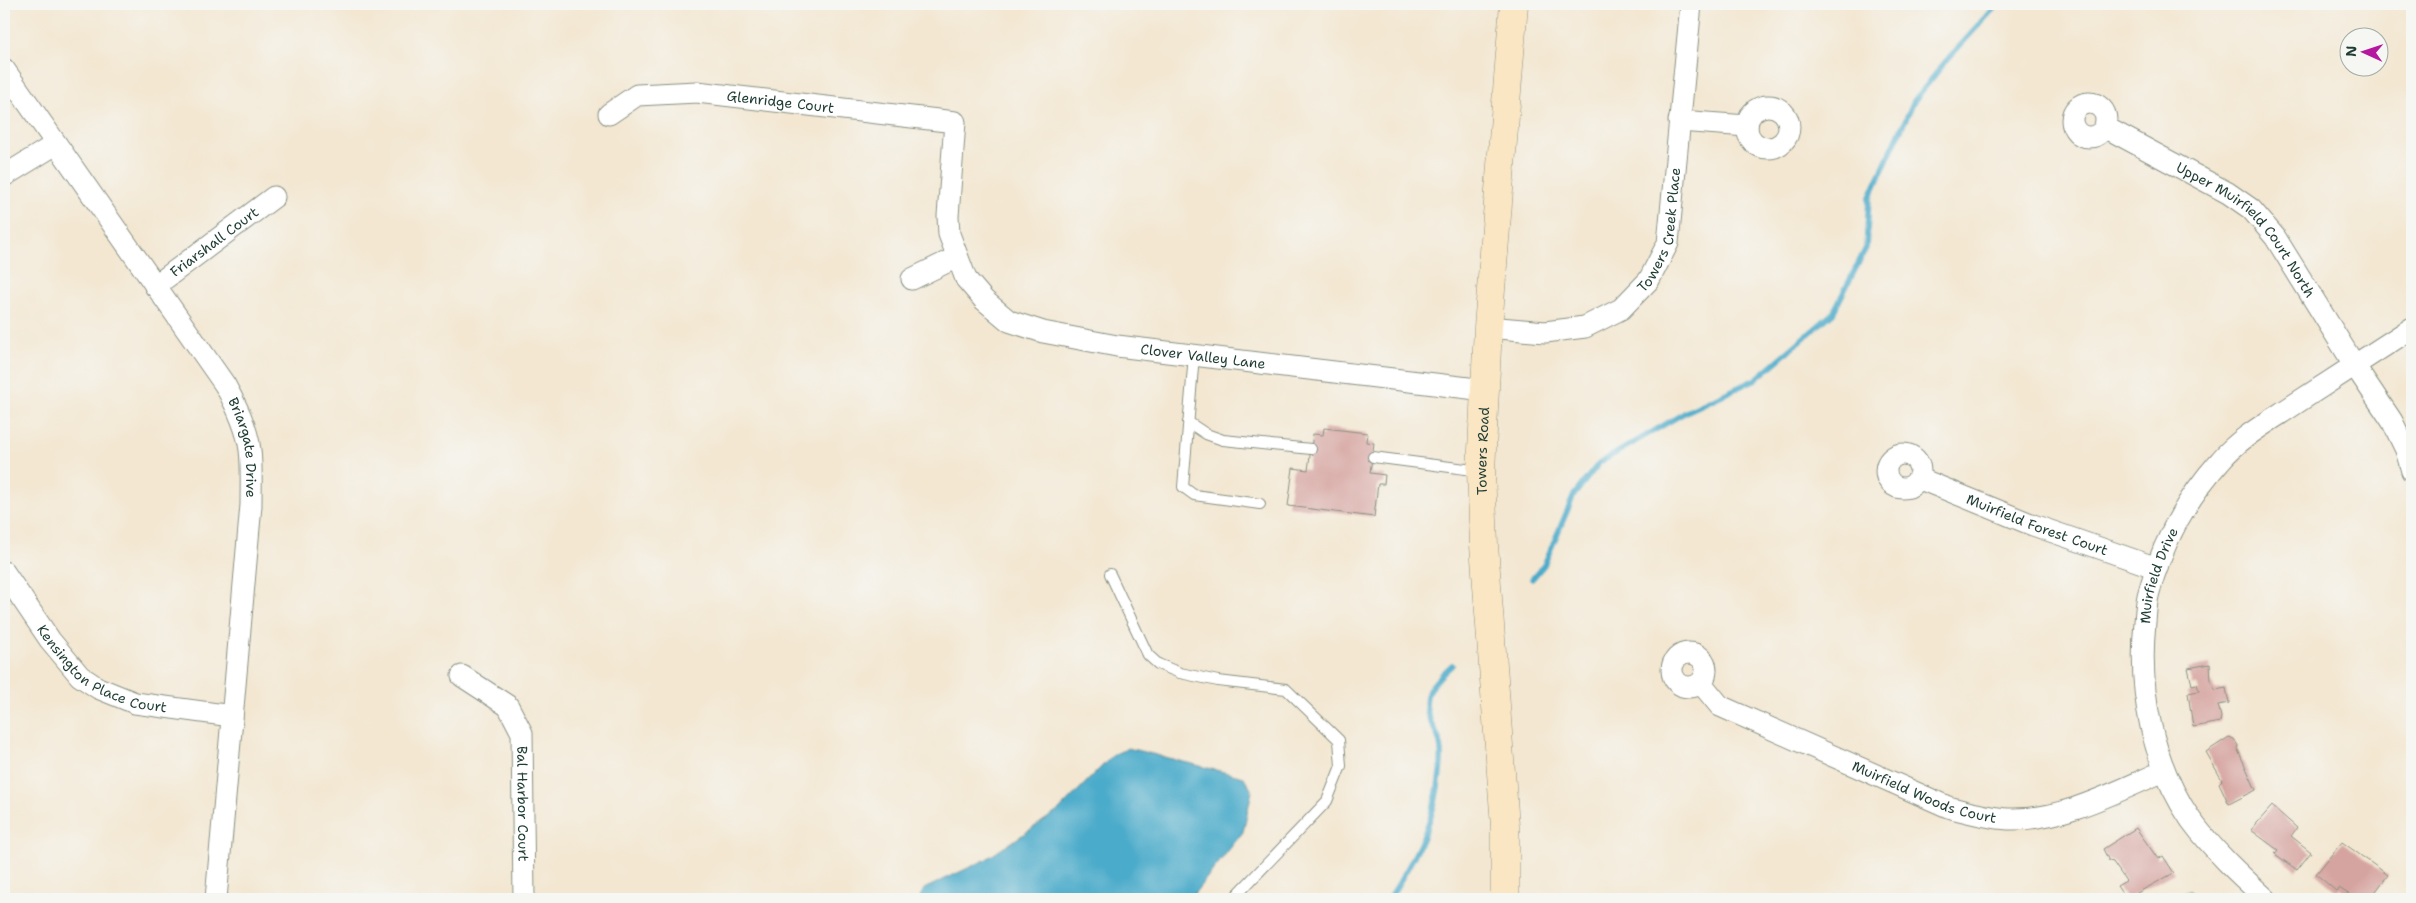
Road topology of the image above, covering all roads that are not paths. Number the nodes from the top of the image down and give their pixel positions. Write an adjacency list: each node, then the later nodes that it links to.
1 (1514, 4): 15 (main road, Towers Road)
2 (1691, 4): 5 (street, Towers Creek Place)
3 (4, 69): 9 (street, Briargate Drive)
4 (609, 114): 6 (street, Glenridge Court)
5 (1679, 121): 7 (street); 15 (street, Towers Creek Place)
6 (955, 122): 12 (street, Clover Valley Lane)
7 (1747, 126)
8 (2105, 128): 18 (street, Upper Muirfield Court North)
9 (56, 144): 10 (street); 14 (street, Briargate Drive)
10 (4, 176)
11 (274, 197): 14 (street, Friarshall Court)
12 (957, 257): 13 (street); 17 (street, Clover Valley Lane)
13 (912, 279)
14 (154, 286): 32 (street, Briargate Drive)
15 (1488, 327): 19 (main road, Towers Road)
16 (2412, 328): 18 (street, Muirfield Drive)
17 (1194, 356): 19 (street, Clover Valley Lane); 20 (lane)
18 (2355, 366): 23 (street, Upper Muirfield Court North); 27 (street, Muirfield Drive)
19 (1484, 390): 24 (main road, Towers Road)
20 (1188, 422): 21 (lane); 26 (lane)
21 (1311, 450)
22 (1373, 457): 24 (lane)
23 (2412, 471)
24 (1481, 472): 37 (main road, Towers Road)
25 (1918, 478): 27 (street, Muirfield Forest Court)
26 (1260, 504)
27 (2157, 568): 33 (street, Muirfield Drive)
28 (4, 572): 32 (street, Kensington Place Court)
29 (1110, 574): 36 (lane)
30 (462, 676): 35 (street, Bal Harbor Court)
31 (1700, 683): 33 (street, Muirfield Woods Court)
32 (232, 716): 34 (street, Briargate Drive)
33 (2164, 771): 38 (street, Muirfield Drive)
34 (216, 899)
35 (524, 899)
36 (1233, 899)
37 (1505, 899)
38 (2266, 899)

